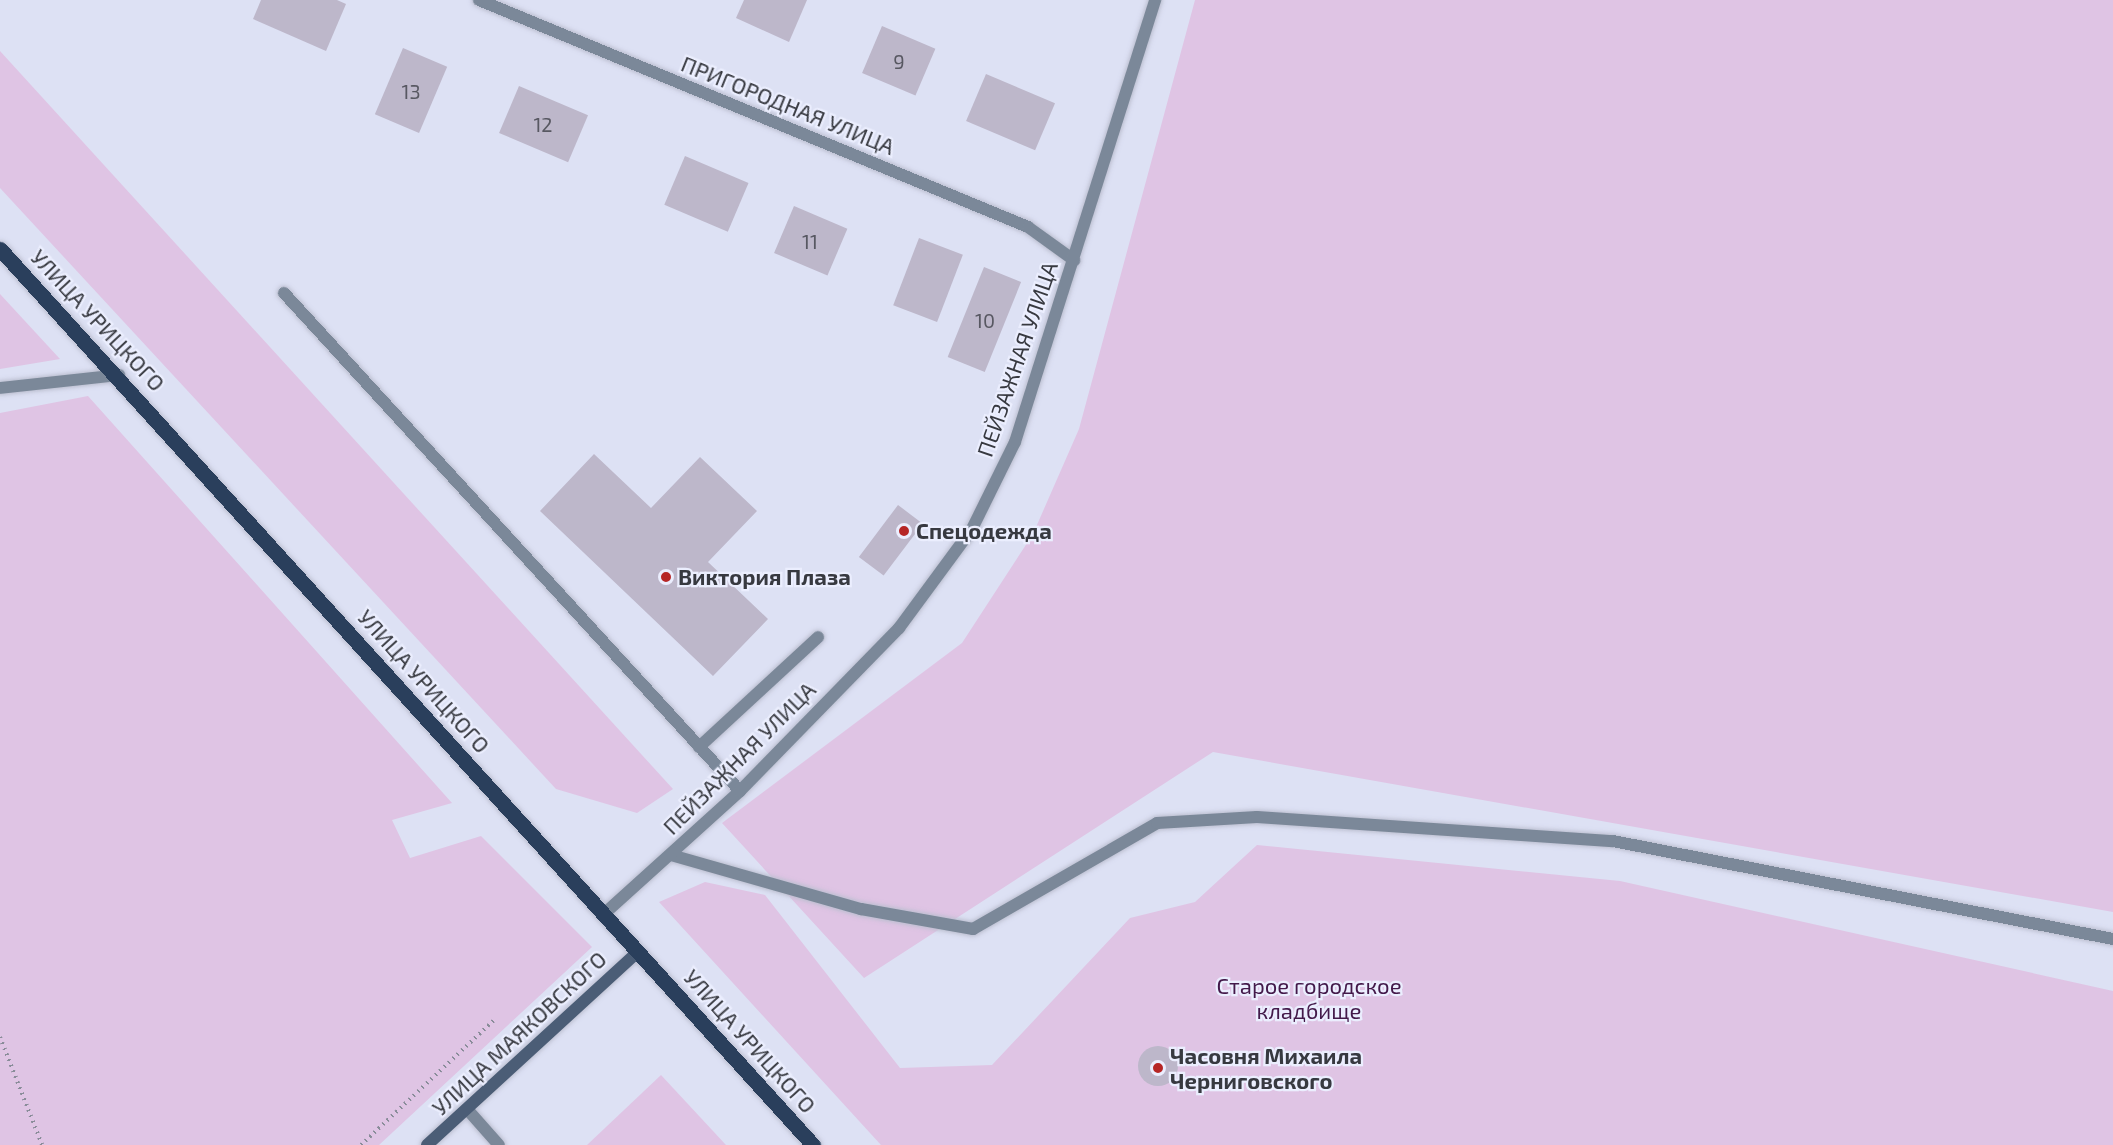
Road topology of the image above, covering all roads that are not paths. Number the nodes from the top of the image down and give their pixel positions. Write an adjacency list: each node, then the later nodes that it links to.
1 (479, 0): 4 (street, ПРИГОРОДНАЯ УЛИЦА)
2 (1155, 0): 4 (street, ПЕЙЗАЖНАЯ УЛИЦА)
3 (0, 249): 6 (main road, УЛИЦА УРИЦКОГО)
4 (1074, 260): 10 (street, ПЕЙЗАЖНАЯ УЛИЦА)
5 (284, 293): 9 (street)
6 (119, 375): 7 (street); 12 (main road, УЛИЦА УРИЦКОГО)
7 (0, 388)
8 (818, 637): 9 (street)
9 (699, 747): 10 (street)
10 (740, 791): 11 (street, ПЕЙЗАЖНАЯ УЛИЦА)
11 (671, 855): 12 (street, ПЕЙЗАЖНАЯ УЛИЦА); 13 (street)
12 (604, 913): 14 (main road, УЛИЦА УРИЦКОГО)
13 (2113, 939)
14 (639, 951): 15 (main road, УЛИЦА МАЯКОВСКОГО); 18 (main road, УЛИЦА УРИЦКОГО)
15 (467, 1109): 16 (main road, УЛИЦА МАЯКОВСКОГО); 17 (street)
16 (427, 1145)
17 (499, 1145)
18 (813, 1145)

